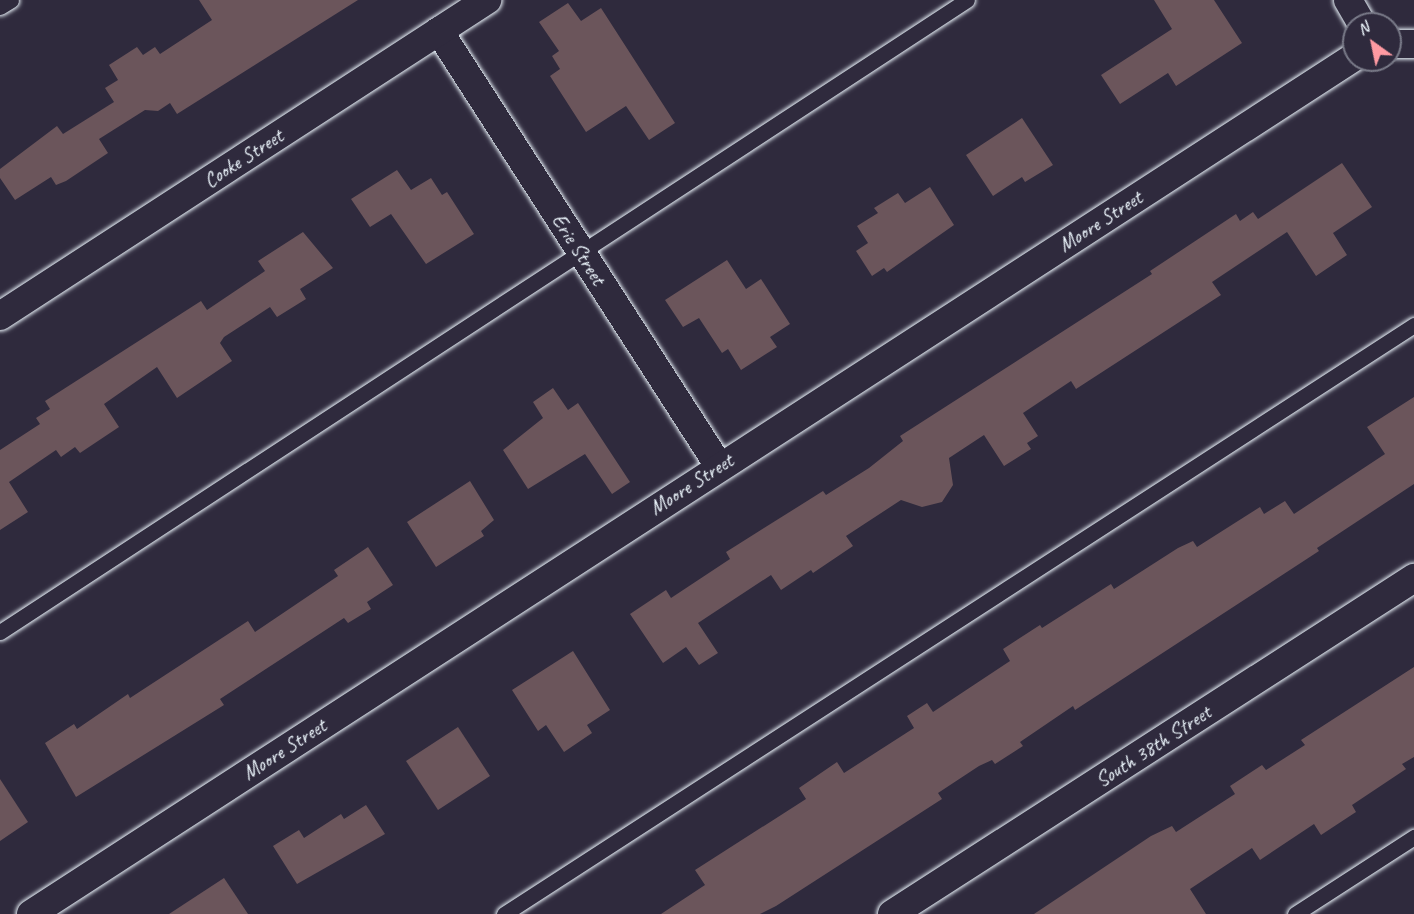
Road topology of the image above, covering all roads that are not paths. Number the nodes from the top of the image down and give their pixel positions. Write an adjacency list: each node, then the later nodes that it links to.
1 (11, 0): 4 (lane)
2 (487, 0): 5 (street, Cooke Street)
3 (967, 0): 7 (lane)
4 (0, 7)
5 (439, 31): 7 (street, Erie Street); 8 (street, Cooke Street)
6 (1342, 65): 10 (street, Moore Street)
7 (581, 253): 10 (street, Erie Street); 12 (lane)
8 (0, 316)
9 (1414, 325): 15 (lane)
10 (719, 466): 14 (street, Moore Street)
11 (1414, 578): 16 (street, South 38th Street)
12 (0, 632)
13 (1414, 837): 17 (lane)
14 (30, 914)
15 (504, 914)
16 (892, 914)
17 (1295, 914)

